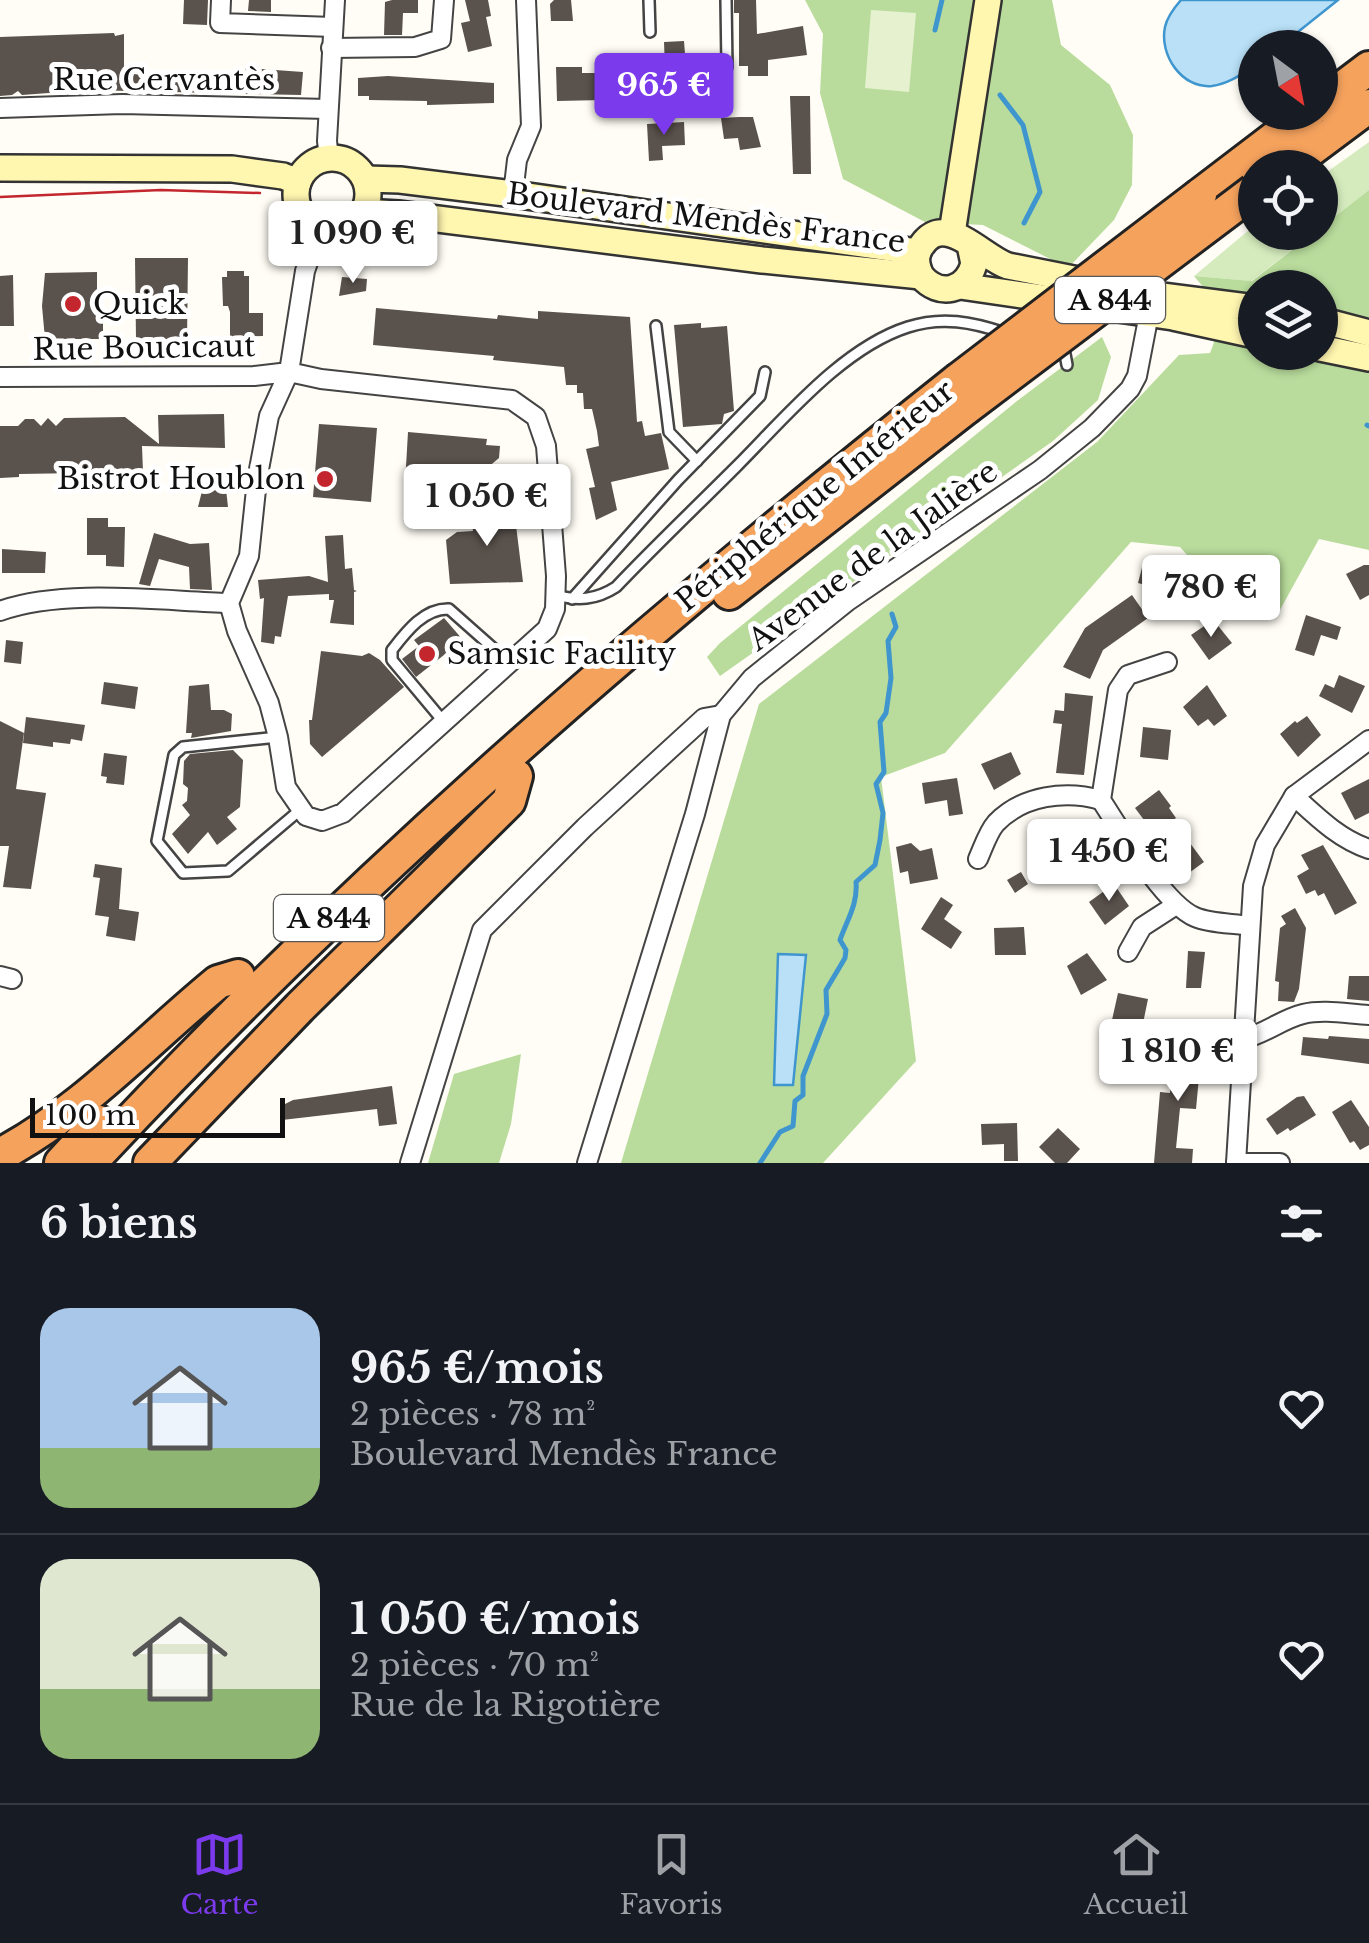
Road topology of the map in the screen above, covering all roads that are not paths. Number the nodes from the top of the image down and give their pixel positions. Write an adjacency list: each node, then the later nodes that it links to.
1 (221, 0): 8 (street)
2 (335, 0): 8 (street)
3 (444, 0): 10 (street)
4 (526, 0): 23 (street)
5 (648, 0): 9 (lane)
6 (726, 0): 11 (lane)
7 (988, 0): 27 (main road)
8 (333, 27): 10 (street)
9 (650, 32)
10 (332, 48): 16 (street)
11 (726, 68)
12 (1369, 68): 13 (highway)
13 (1338, 91)
14 (1369, 106): 18 (highway)
15 (0, 108): 16 (street, Rue Cervantès)
16 (328, 110): 19 (street)
17 (1285, 130): 42 (highway, Périphérique Intérieur / A 844, bridge)
18 (1310, 150)
19 (330, 158): 21 (main road); 22 (main road)
20 (0, 168): 22 (main road)
21 (366, 180): 23 (main road, Boulevard Mendès France); 25 (main road)
22 (298, 182): 26 (main road)
23 (513, 194): 28 (main road, Boulevard Mendès France)
24 (1238, 201): 42 (highway, A 844, bridge)
25 (364, 212): 26 (main road); 28 (main road, Boulevard Mendès France)
26 (320, 228): 39 (street)
27 (961, 239): 28 (main road); 29 (main road); 30 (main road)
28 (919, 264): 29 (main road)
29 (960, 286): 30 (main road)
30 (1152, 305): 31 (main road); 34 (main road); 50 (street, Avenue de la Jalière)
31 (1238, 308)
32 (1338, 325): 35 (main road)
33 (656, 326): 43 (lane)
34 (1238, 330)
35 (1369, 333)
36 (1338, 352): 37 (main road)
37 (1369, 358)
38 (1067, 366): 44 (lane)
39 (289, 372): 41 (street, Rue Boucicaut); 44 (street, Rue Boucicaut); 45 (street)
40 (765, 372): 43 (lane)
41 (0, 377)
42 (962, 394): 49 (highway, Périphérique Intérieur / A 844); 54 (highway, A 844)
43 (696, 461): 44 (lane)
44 (564, 597): 48 (street)
45 (229, 603): 46 (street); 52 (street)
46 (0, 611)
47 (1167, 662): 56 (street)
48 (512, 664): 51 (street); 51 (lane)
49 (583, 688): 63 (highway); 69 (highway, Périphérique Intérieur / A 844)
50 (721, 715): 73 (street); 74 (street, Avenue de la Jalière)
51 (445, 723): 57 (street)
52 (278, 737): 57 (street); 57 (lane)
53 (1369, 740): 55 (street)
54 (516, 776): 66 (highway); 70 (highway, A 844)
55 (1294, 796): 58 (street); 61 (street)
56 (1101, 800): 59 (street); 60 (street)
57 (300, 810)
58 (1369, 849)
59 (978, 859)
60 (1176, 905): 61 (street); 62 (street)
61 (1250, 926): 65 (street)
62 (1128, 952)
63 (238, 976): 67 (highway); 68 (highway)
64 (1369, 1016): 65 (street)
65 (1244, 1040): 75 (street)
66 (202, 1109): 71 (highway); 72 (highway)
67 (0, 1156)
68 (61, 1163)
69 (90, 1163)
70 (121, 1163)
71 (150, 1163)
72 (167, 1163)
73 (410, 1163)
74 (587, 1163)
75 (1236, 1163): 76 (street)
76 (1280, 1163)

